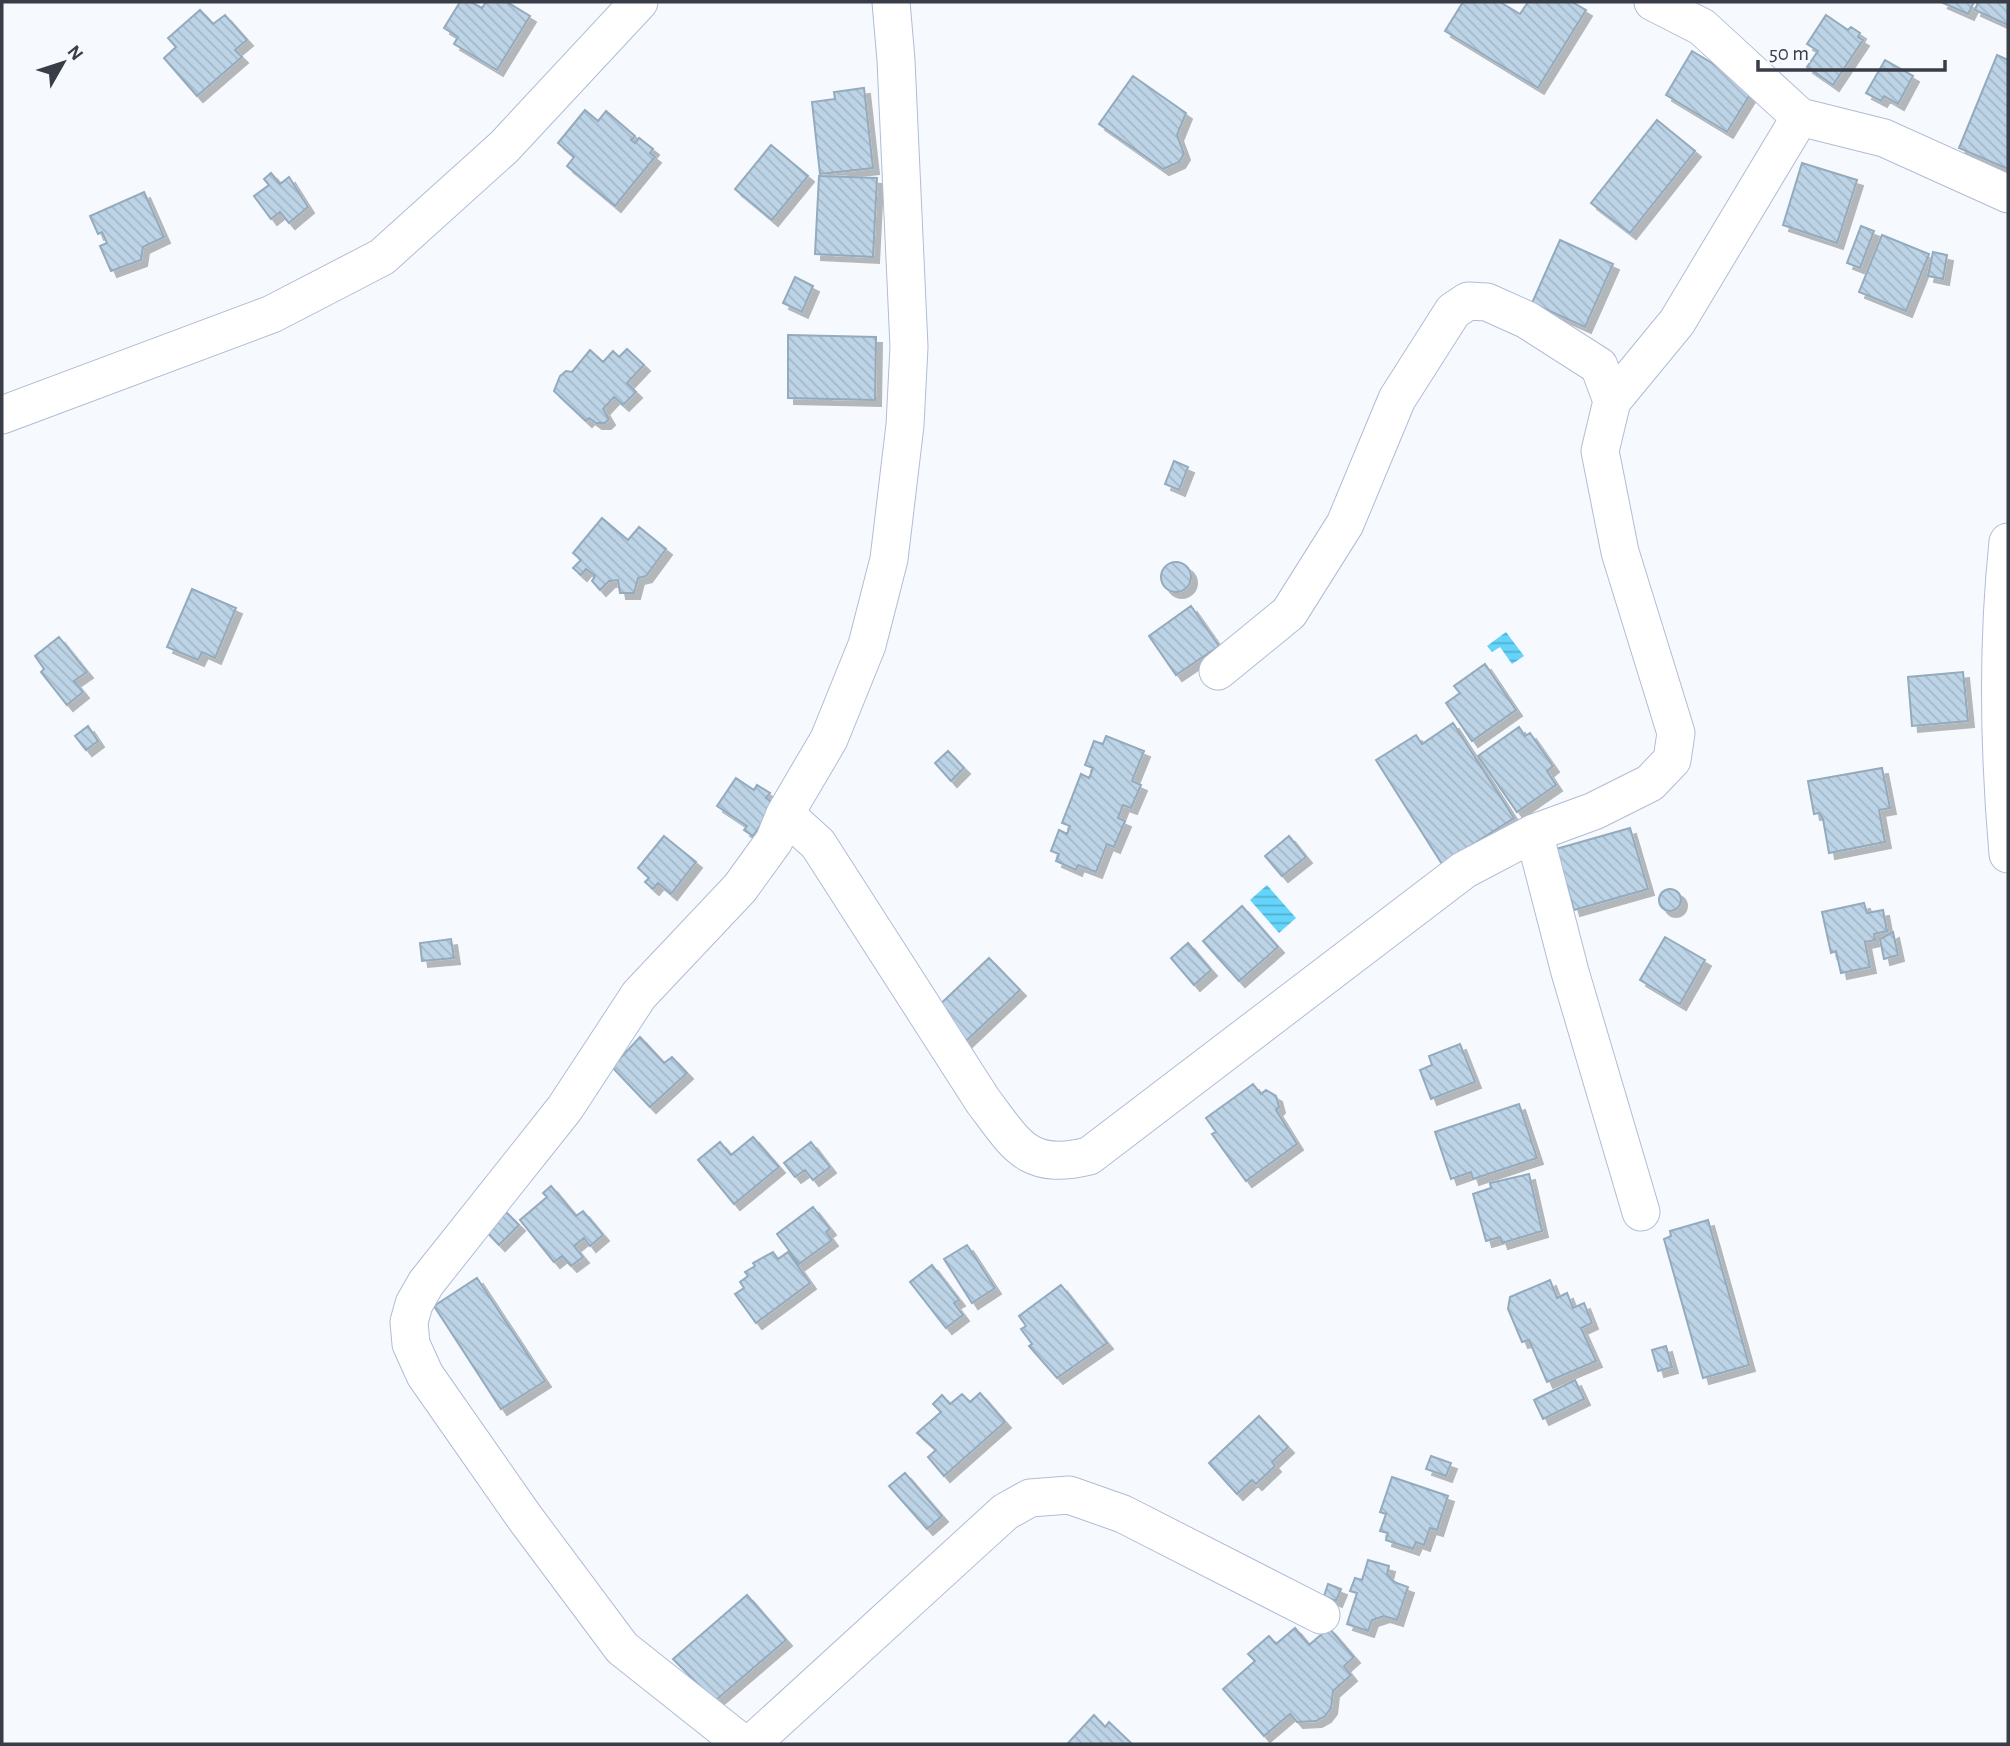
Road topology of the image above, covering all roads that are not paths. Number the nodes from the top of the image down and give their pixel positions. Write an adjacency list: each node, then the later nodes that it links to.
1 (639, 2): 7 (street)
2 (891, 2): 10 (street)
3 (1653, 2): 4 (street)
4 (1800, 117): 5 (street); 6 (street)
5 (2008, 194)
6 (1612, 401): 9 (street); 11 (street)
7 (2, 415)
8 (2008, 542): 12 (street)
9 (1218, 671)
10 (785, 814): 11 (street); 15 (street)
11 (1534, 833): 13 (street)
12 (2008, 854)
13 (1641, 1212)
14 (1321, 1615): 16 (street)
15 (743, 1744)
16 (751, 1744)

